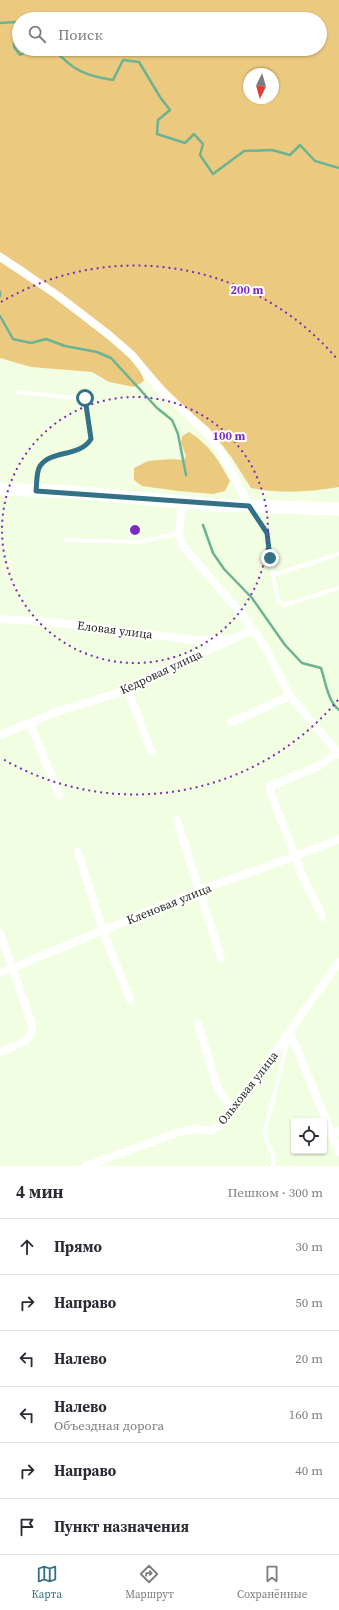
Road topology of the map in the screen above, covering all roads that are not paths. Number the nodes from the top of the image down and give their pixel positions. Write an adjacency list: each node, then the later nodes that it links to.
1 (0, 257): 6 (street)
2 (17, 392): 4 (lane)
3 (0, 489): 4 (main road)
4 (36, 491): 5 (main road)
5 (182, 502): 6 (main road); 8 (street)
6 (249, 506): 7 (main road); 11 (lane)
7 (339, 509)
8 (179, 533): 9 (lane); 14 (street)
9 (65, 540)
10 (339, 554): 11 (lane)
11 (273, 575): 12 (lane)
12 (339, 588)
13 (0, 619): 15 (street, Еловая улица)
14 (252, 630): 15 (street, Кедровая улица); 17 (street)
15 (231, 639): 16 (street, Кедровая улица)
16 (128, 690): 19 (street, Кедровая улица); 21 (street)
17 (290, 696): 18 (street); 22 (street)
18 (232, 722)
19 (30, 723): 20 (street, Кедровая улица); 23 (street)
20 (0, 735)
21 (151, 751)
22 (338, 753): 27 (street)
23 (59, 795)
24 (177, 820): 28 (street)
25 (339, 839): 27 (street, Кленовая улица)
26 (78, 852): 30 (street)
27 (296, 856): 28 (street, Кленовая улица); 29 (street)
28 (200, 890): 30 (street, Кленовая улица); 32 (street)
29 (322, 917)
30 (103, 931): 34 (street, Кленовая улица); 36 (street)
31 (0, 933): 34 (street)
32 (221, 959)
33 (339, 962): 38 (street, Ольховая улица)
34 (12, 968): 35 (street, Кленовая улица); 39 (street)
35 (0, 973)
36 (130, 1000)
37 (198, 1024): 40 (street)
38 (290, 1032): 40 (street, Ольховая улица); 41 (street); 44 (lane)
39 (0, 1052)
40 (232, 1111): 43 (street, Ольховая улица)
41 (336, 1134): 42 (street)
42 (339, 1152)
43 (86, 1166)
44 (273, 1166)

